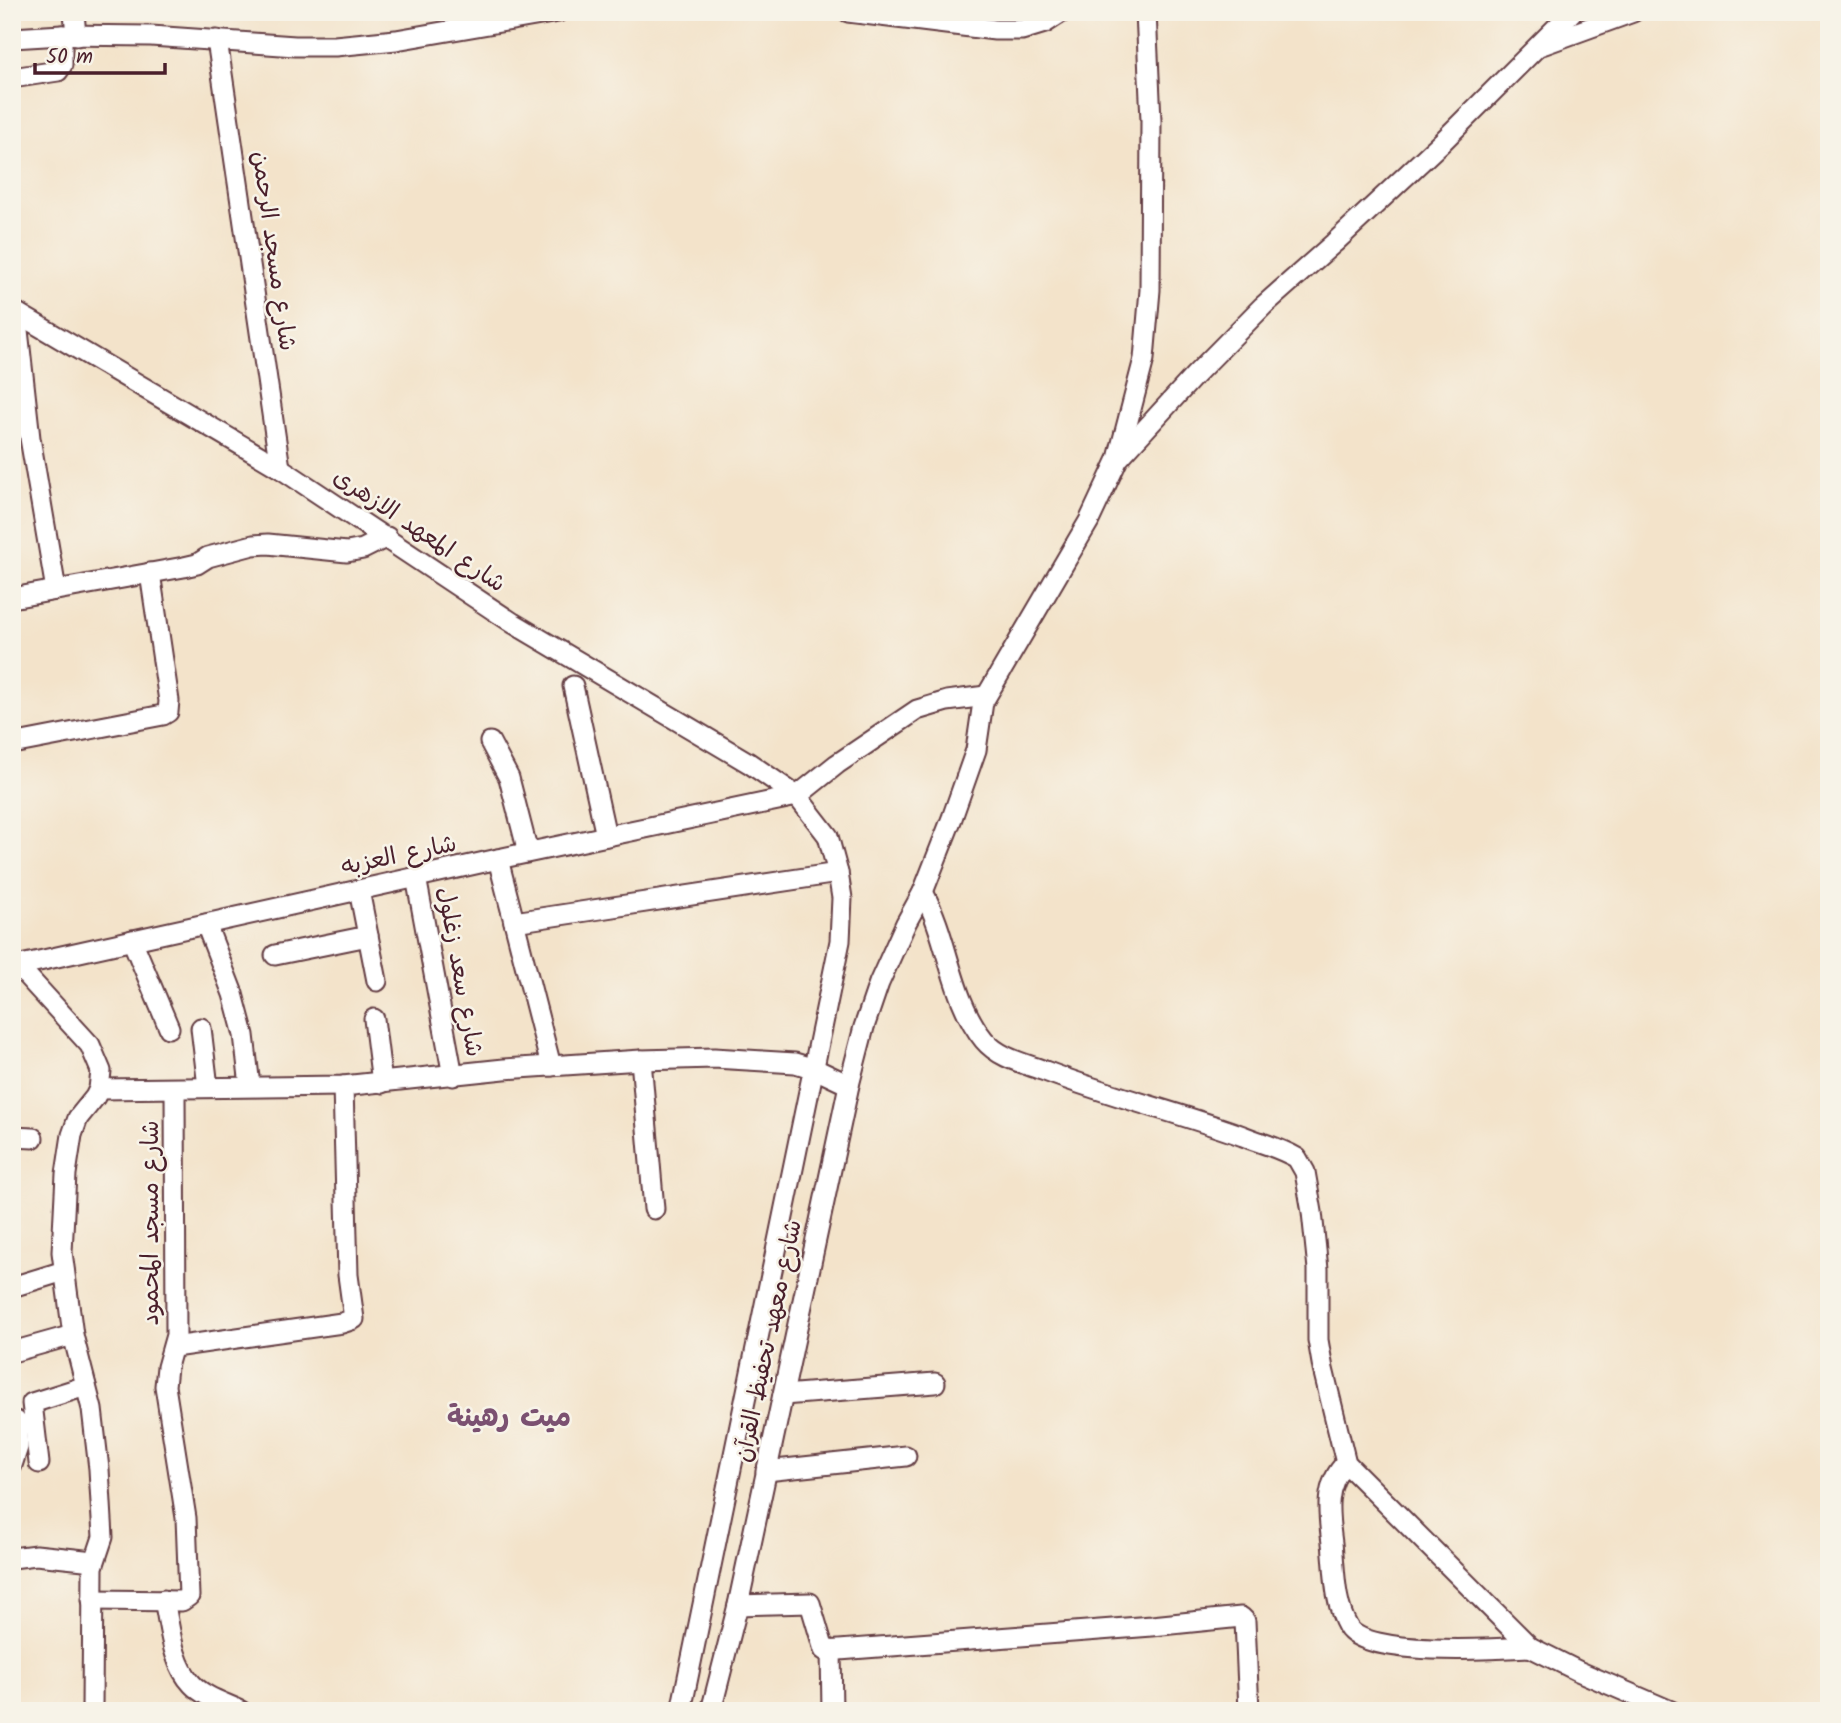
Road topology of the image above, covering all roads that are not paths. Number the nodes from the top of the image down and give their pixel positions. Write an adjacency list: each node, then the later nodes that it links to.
1 (74, 12): 8 (street)
2 (558, 12): 10 (street)
3 (848, 12): 4 (street)
4 (1062, 12)
5 (1146, 12): 14 (street)
6 (1572, 12): 11 (street)
7 (1633, 12): 11 (street)
8 (69, 35): 9 (street); 10 (street); 12 (street)
9 (12, 38)
10 (217, 40): 15 (street, شارع مسجد الرحمن)
11 (1535, 48): 14 (street)
12 (12, 78)
13 (14, 311): 15 (street, شارع المعهد الازهرى); 18 (street)
14 (1118, 459): 21 (street, شارع معهد تحفيظ القرآن)
15 (280, 468): 16 (street, شارع المعهد الازهرى)
16 (387, 537): 17 (street); 24 (street, شارع المعهد الازهرى)
17 (150, 573): 18 (street); 23 (street)
18 (56, 590): 19 (street)
19 (12, 598)
20 (573, 686): 25 (street)
21 (986, 696): 24 (street); 31 (street, شارع معهد تحفيظ القرآن)
22 (490, 742): 26 (street)
23 (12, 744)
24 (797, 796): 25 (street, شارع العزبه); 28 (street, شارع المعهد الازهرى)
25 (606, 836): 26 (street, شارع العزبه)
26 (528, 852): 27 (street, شارع العزبه)
27 (498, 859): 29 (street, شارع العزبه); 32 (street)
28 (838, 873): 32 (street); 44 (street, شارع المعهد الازهرى)
29 (416, 877): 30 (street, شارع العزبه); 45 (street, شارع سعد زغلول)
30 (359, 890): 33 (street, شارع العزبه); 34 (street)
31 (923, 892): 47 (street, شارع معهد تحفيظ القرآن); 67 (street)
32 (514, 922): 43 (street)
33 (206, 923): 35 (street, شارع العزبه); 48 (street)
34 (368, 936): 36 (street); 38 (street)
35 (132, 940): 37 (street, شارع العزبه); 40 (street)
36 (275, 956)
37 (14, 966): 51 (street)
38 (377, 981)
39 (374, 1019): 46 (street)
40 (169, 1028)
41 (201, 1028): 50 (street)
42 (641, 1060): 43 (street); 44 (street); 55 (street)
43 (551, 1066): 45 (street)
44 (815, 1069): 47 (street); 80 (street, شارع المعهد الازهرى)
45 (453, 1076): 46 (street)
46 (382, 1083): 49 (street)
47 (849, 1085): 63 (street, شارع معهد تحفيظ القرآن)
48 (250, 1086): 49 (street); 50 (street)
49 (343, 1086): 59 (street)
50 (208, 1087): 52 (street)
51 (99, 1089): 52 (street); 56 (street)
52 (175, 1089): 59 (street, شارع مسجد المحمود)
53 (12, 1137): 54 (street)
54 (33, 1139)
55 (654, 1209)
56 (64, 1271): 57 (street); 58 (street)
57 (12, 1287)
58 (73, 1335): 60 (street); 62 (street)
59 (174, 1347): 73 (street, شارع مسجد المحمود)
60 (12, 1352)
61 (935, 1383): 63 (street)
62 (86, 1386): 66 (street); 71 (street)
63 (783, 1395): 69 (street, شارع معهد تحفيظ القرآن)
64 (16, 1421): 68 (street)
65 (906, 1456): 69 (street)
66 (39, 1463)
67 (1346, 1463): 75 (street); 75 (street)
68 (12, 1465)
69 (766, 1471): 74 (street, شارع معهد تحفيظ القرآن)
70 (12, 1558): 71 (street)
71 (94, 1560): 72 (street)
72 (92, 1600): 73 (street); 78 (street)
73 (173, 1601): 79 (street)
74 (738, 1605): 76 (street); 77 (street, شارع معهد تحفيظ القرآن)
75 (1530, 1647): 84 (street)
76 (831, 1650): 82 (street); 83 (street)
77 (711, 1710): 81 (street)
78 (92, 1711)
79 (241, 1711)
80 (681, 1711)
81 (696, 1711)
82 (832, 1711)
83 (1249, 1711)
84 (1671, 1711)

